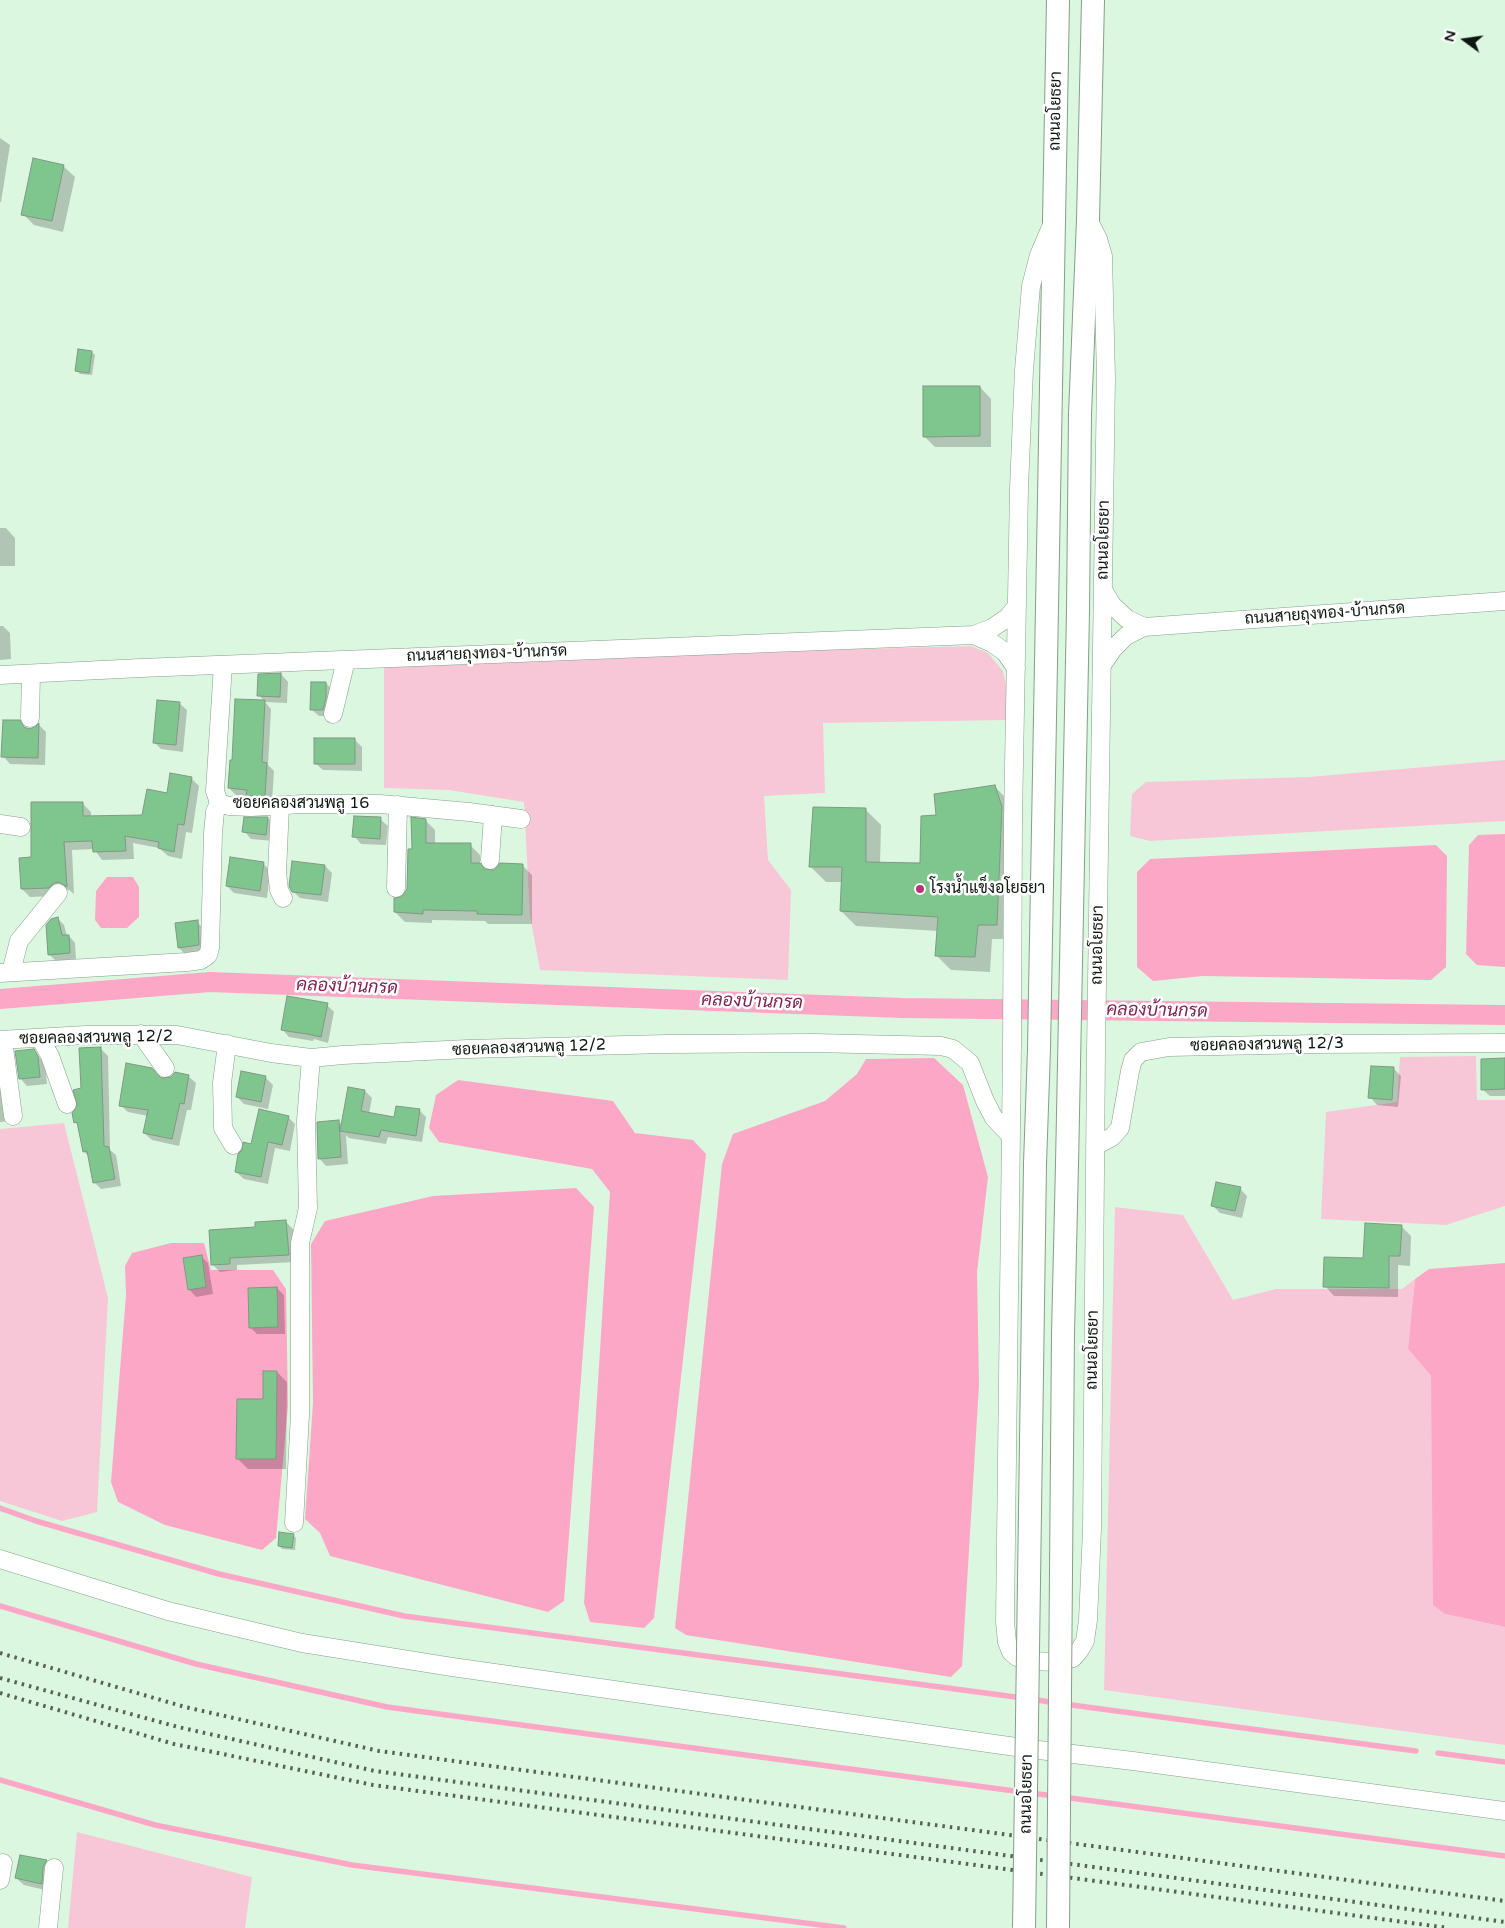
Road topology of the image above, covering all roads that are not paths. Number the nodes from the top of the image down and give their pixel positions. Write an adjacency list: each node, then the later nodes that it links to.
1 (1058, 0): 4 (main road, ถนนอโยธยา)
2 (1092, 0): 3 (main road, ถนนอโยธยา)
3 (1088, 220): 5 (street, ถนนอโยธยา); 48 (main road, ถนนอโยธยา, bridge)
4 (1054, 222): 7 (street, ถนนอโยธยา); 47 (main road, ถนนอโยธยา, bridge)
5 (1103, 589): 8 (street); 12 (street, ถนนอโยธยา)
6 (1505, 602): 8 (street, ถนนสายถุงทอง-บ้านกรด)
7 (1017, 606): 9 (street, ถนนสายถุงทอง-บ้านกรด); 13 (street, ถนนอโยธยา)
8 (1144, 627): 12 (street, ถนนสายถุงทอง-บ้านกรด)
9 (974, 636): 10 (street, ถนนสายถุงทอง-บ้านกรด); 13 (street, ถนนสายถุงทอง-บ้านกรด)
10 (346, 660): 11 (street, ถนนสายถุงทอง-บ้านกรด); 16 (street)
11 (223, 665): 14 (street, ถนนสายถุงทอง-บ้านกรด); 18 (street, ซอยคลองสวนพลู 16)
12 (1102, 666): 41 (street, ถนนอโยธยา)
13 (1016, 668): 39 (street, ถนนอโยธยา)
14 (31, 674): 15 (street, ถนนสายถุงทอง-บ้านกรด); 17 (street)
15 (0, 675)
16 (333, 714)
17 (30, 718)
18 (219, 803): 19 (street, ซอยคลองสวนพลู 16); 29 (street)
19 (280, 806): 20 (street, ซอยคลองสวนพลู 16); 28 (street)
20 (398, 806): 21 (street, ซอยคลองสวนพลู 16); 26 (street)
21 (493, 815): 22 (street, ซอยคลองสวนพลู 16); 25 (street)
22 (521, 820)
23 (0, 824): 24 (street)
24 (21, 827)
25 (490, 860)
26 (396, 888)
27 (58, 893): 29 (street)
28 (283, 898)
29 (6, 973)
30 (141, 1034): 31 (street, ซอยคลองสวนพลู 12/2); 34 (street, ซอยคลองสวนพลู 12/2); 36 (street)
31 (40, 1038): 32 (street, ซอยคลองสวนพลู 12/2); 37 (street)
32 (2, 1040): 38 (street)
33 (1505, 1042): 41 (street, ซอยคลองสวนพลู 12/3)
34 (227, 1044): 35 (street, ซอยคลองสวนพลู 12/2); 40 (street)
35 (311, 1058): 39 (street, ซอยคลองสวนพลู 12/2); 42 (street)
36 (165, 1068)
37 (68, 1104)
38 (13, 1116)
39 (1011, 1136): 41 (street, ถนนอโยธยา)
40 (233, 1145)
41 (1095, 1146)
42 (294, 1523)
43 (0, 1559): 44 (street)
44 (1505, 1811)
45 (54, 1868): 46 (street)
46 (48, 1928)
47 (1024, 1928)
48 (1058, 1928)

